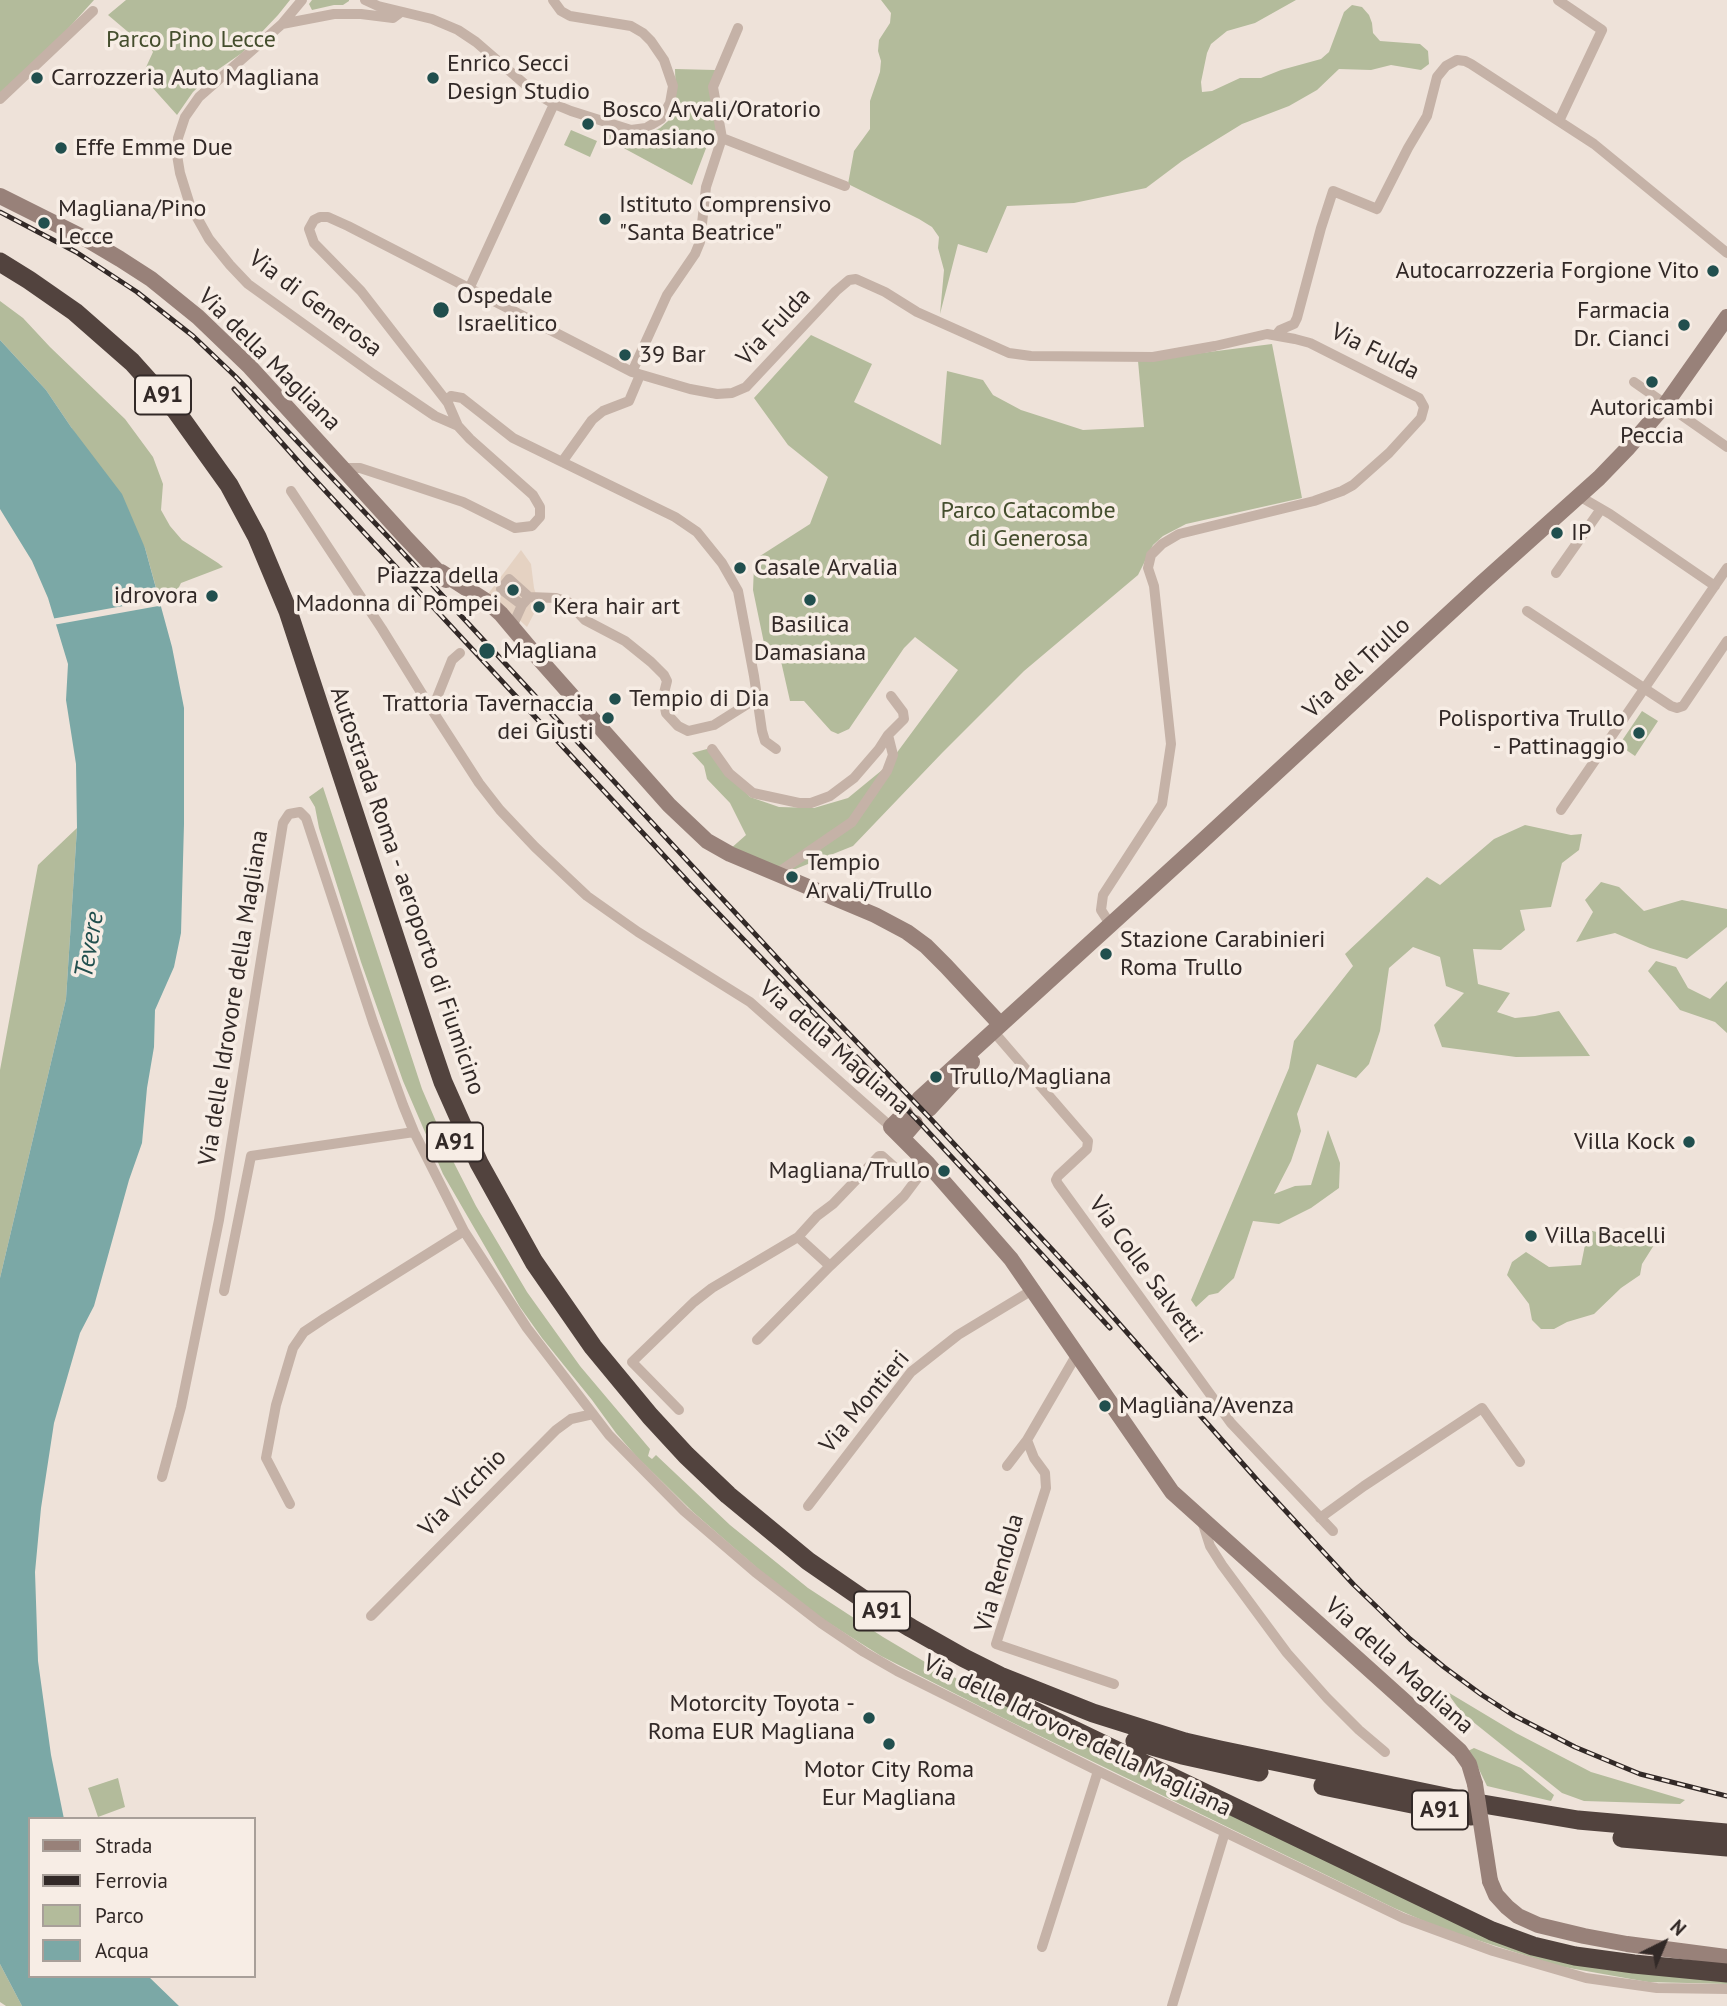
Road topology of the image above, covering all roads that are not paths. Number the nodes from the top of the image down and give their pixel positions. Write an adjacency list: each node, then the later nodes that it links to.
1 (302, 0): 7 (street, Via di Generosa)
2 (365, 0): 6 (street)
3 (553, 0): 10 (street)
4 (1558, 0): 11 (street)
5 (93, 11): 9 (street)
6 (401, 12): 7 (street); 10 (street)
7 (282, 24): 26 (street, Via di Generosa)
8 (738, 28): 12 (street)
9 (0, 99)
10 (554, 104): 18 (street)
11 (1559, 121): 15 (street); 21 (street)
12 (722, 138): 13 (street); 22 (street)
13 (845, 186)
14 (0, 195): 30 (main road, Via della Magliana)
15 (1727, 253)
16 (0, 262): 19 (highway, Autostrada Roma - aeroporto di Fiumicino / A91)
17 (0, 277): 19 (highway, Autostrada Roma - aeroporto di Fiumicino / A91)
18 (469, 289): 22 (street, Via Fulda); 24 (street, Via Fulda)
19 (44, 298): 34 (highway, Autostrada Roma - aeroporto di Fiumicino / A91)
20 (1727, 317): 25 (main road, Via del Trullo)
21 (1276, 335): 22 (street, Via Fulda); 51 (street, Via Fulda)
22 (636, 374): 29 (street)
23 (1634, 382): 25 (street)
24 (447, 403): 26 (street); 27 (street, Via Fulda); 29 (street)
25 (1665, 405): 28 (street); 32 (main road, Via del Trullo)
26 (440, 418): 27 (street, Via di Generosa)
27 (458, 426): 30 (street, Via di Generosa)
28 (1727, 447)
29 (562, 462): 44 (street)
30 (343, 468): 39 (main road, Via della Magliana)
31 (291, 491): 45 (street, Via della Magliana)
32 (1579, 496): 33 (street); 51 (main road, Via del Trullo)
33 (1601, 509): 36 (street); 37 (street)
34 (245, 526): 78 (highway, Autostrada Roma - aeroporto di Fiumicino / A91); 83 (highway, Autostrada Roma - aeroporto di Fiumicino / A91)
35 (1727, 568): 37 (street)
36 (1556, 573)
37 (1715, 586): 42 (street)
38 (1527, 611): 42 (street)
39 (510, 625): 44 (street); 50 (main road)
40 (1727, 641): 42 (street)
41 (460, 653): 45 (street)
42 (1646, 689): 49 (street)
43 (891, 696): 46 (street)
44 (757, 698): 48 (street)
45 (432, 710): 56 (street, Via della Magliana)
46 (888, 735): 47 (street); 50 (street)
47 (712, 749)
48 (776, 749)
49 (1561, 810)
50 (776, 874): 52 (main road)
51 (1110, 924): 52 (main road, Via del Trullo)
52 (997, 1027): 53 (main road, Via del Trullo); 74 (street, Via Colle Salvetti)
53 (924, 1104)
54 (910, 1118): 56 (main road)
55 (414, 1132): 59 (street, Via delle Idrovore della Magliana); 63 (street); 71 (street, Via delle Idrovore della Magliana)
56 (896, 1132): 57 (main road, Via della Magliana)
57 (928, 1164): 61 (street); 62 (main road, Via della Magliana)
58 (901, 1173): 60 (street)
59 (464, 1231): 67 (street, Via delle Idrovore della Magliana); 72 (street)
60 (798, 1237): 61 (street); 66 (street)
61 (830, 1266): 64 (street)
62 (1034, 1289): 65 (main road, Via della Magliana); 73 (street, Via Montieri)
63 (224, 1291)
64 (757, 1340)
65 (1077, 1354): 68 (street); 75 (main road, Via della Magliana)
66 (679, 1410)
67 (593, 1414): 77 (street, Via Vicchio); 81 (street, Via delle Idrovore della Magliana)
68 (1027, 1440): 70 (street); 79 (street, Via Rendola)
69 (1520, 1462): 74 (street)
70 (1007, 1466)
71 (162, 1477)
72 (290, 1504)
73 (808, 1506)
74 (1320, 1517): 76 (street, Via Colle Salvetti)
75 (1201, 1519): 80 (street, Via della Magliana); 86 (main road, Via della Magliana, bridge)
76 (1333, 1531)
77 (371, 1616)
78 (982, 1682): 84 (highway, Autostrada Roma - aeroporto di Fiumicino / A91); 87 (highway)
79 (1114, 1685)
80 (1385, 1752)
81 (1098, 1771): 82 (street, Via delle Idrovore della Magliana); 85 (street)
82 (1225, 1832): 88 (street, Via delle Idrovore della Magliana); 89 (street)
83 (1727, 1833)
84 (1727, 1847)
85 (1042, 1947)
86 (1727, 1958)
87 (1727, 1973)
88 (1727, 1989)
89 (1172, 2006)

